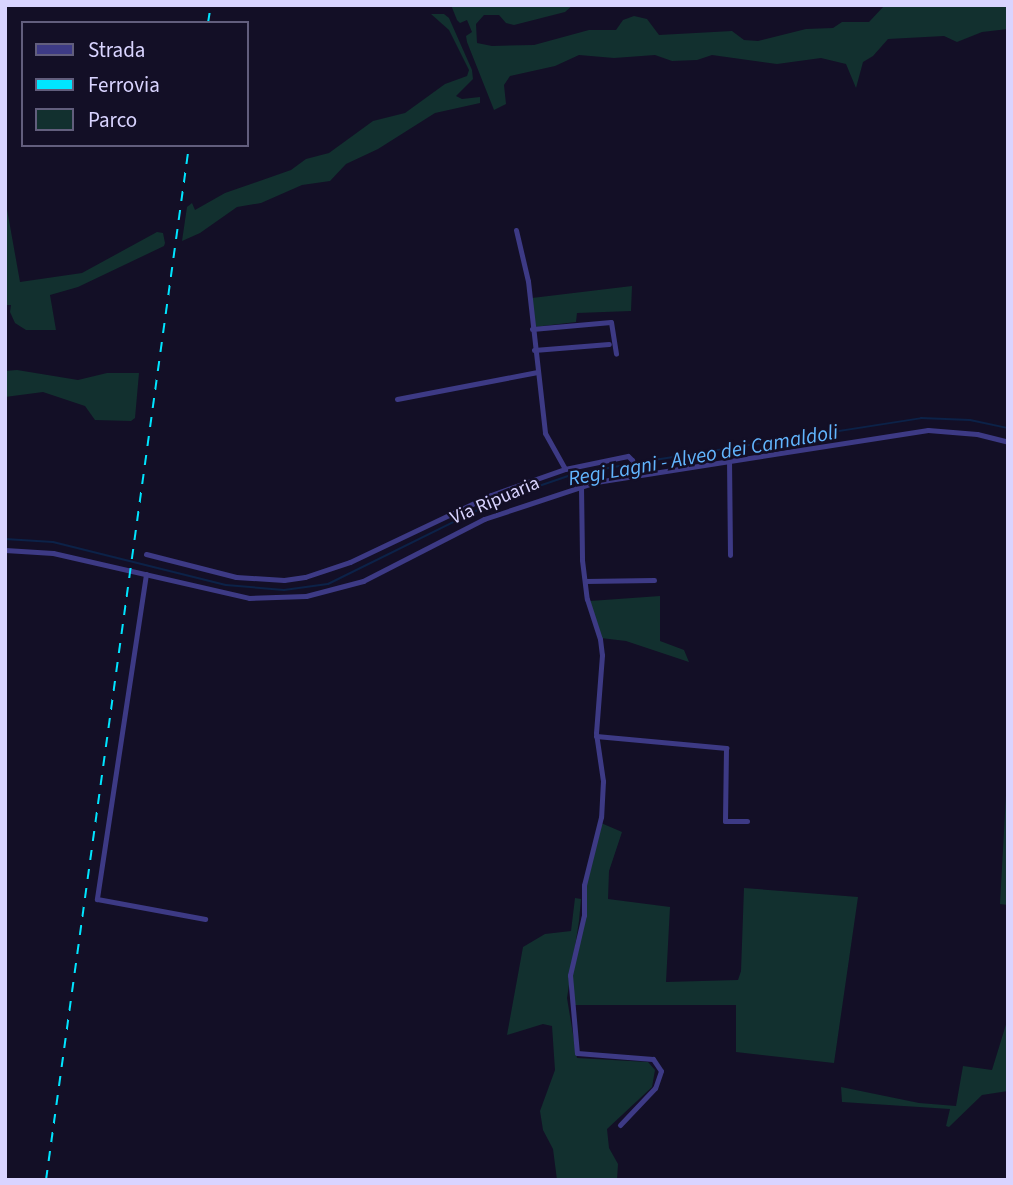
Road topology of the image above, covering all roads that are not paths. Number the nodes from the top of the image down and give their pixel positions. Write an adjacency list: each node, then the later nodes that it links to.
1 (516, 230): 2 (street)
2 (532, 329): 4 (street); 5 (street)
3 (610, 344): 4 (street)
4 (534, 350): 6 (street)
5 (616, 354)
6 (537, 372): 7 (street); 10 (street)
7 (397, 399)
8 (1008, 442): 9 (street, Via Ripuaria)
9 (729, 459): 11 (street, Via Ripuaria); 15 (street)
10 (565, 468): 11 (street); 14 (street)
11 (635, 471): 12 (street, Via Ripuaria)
12 (581, 486): 16 (street, Via Ripuaria); 18 (street)
13 (5, 550): 16 (street, Via Ripuaria)
14 (146, 554)
15 (730, 555)
16 (146, 574): 21 (street)
17 (654, 580): 18 (street)
18 (585, 581): 19 (street)
19 (596, 736): 20 (street); 22 (street)
20 (747, 821)
21 (205, 919)
22 (620, 1125)

